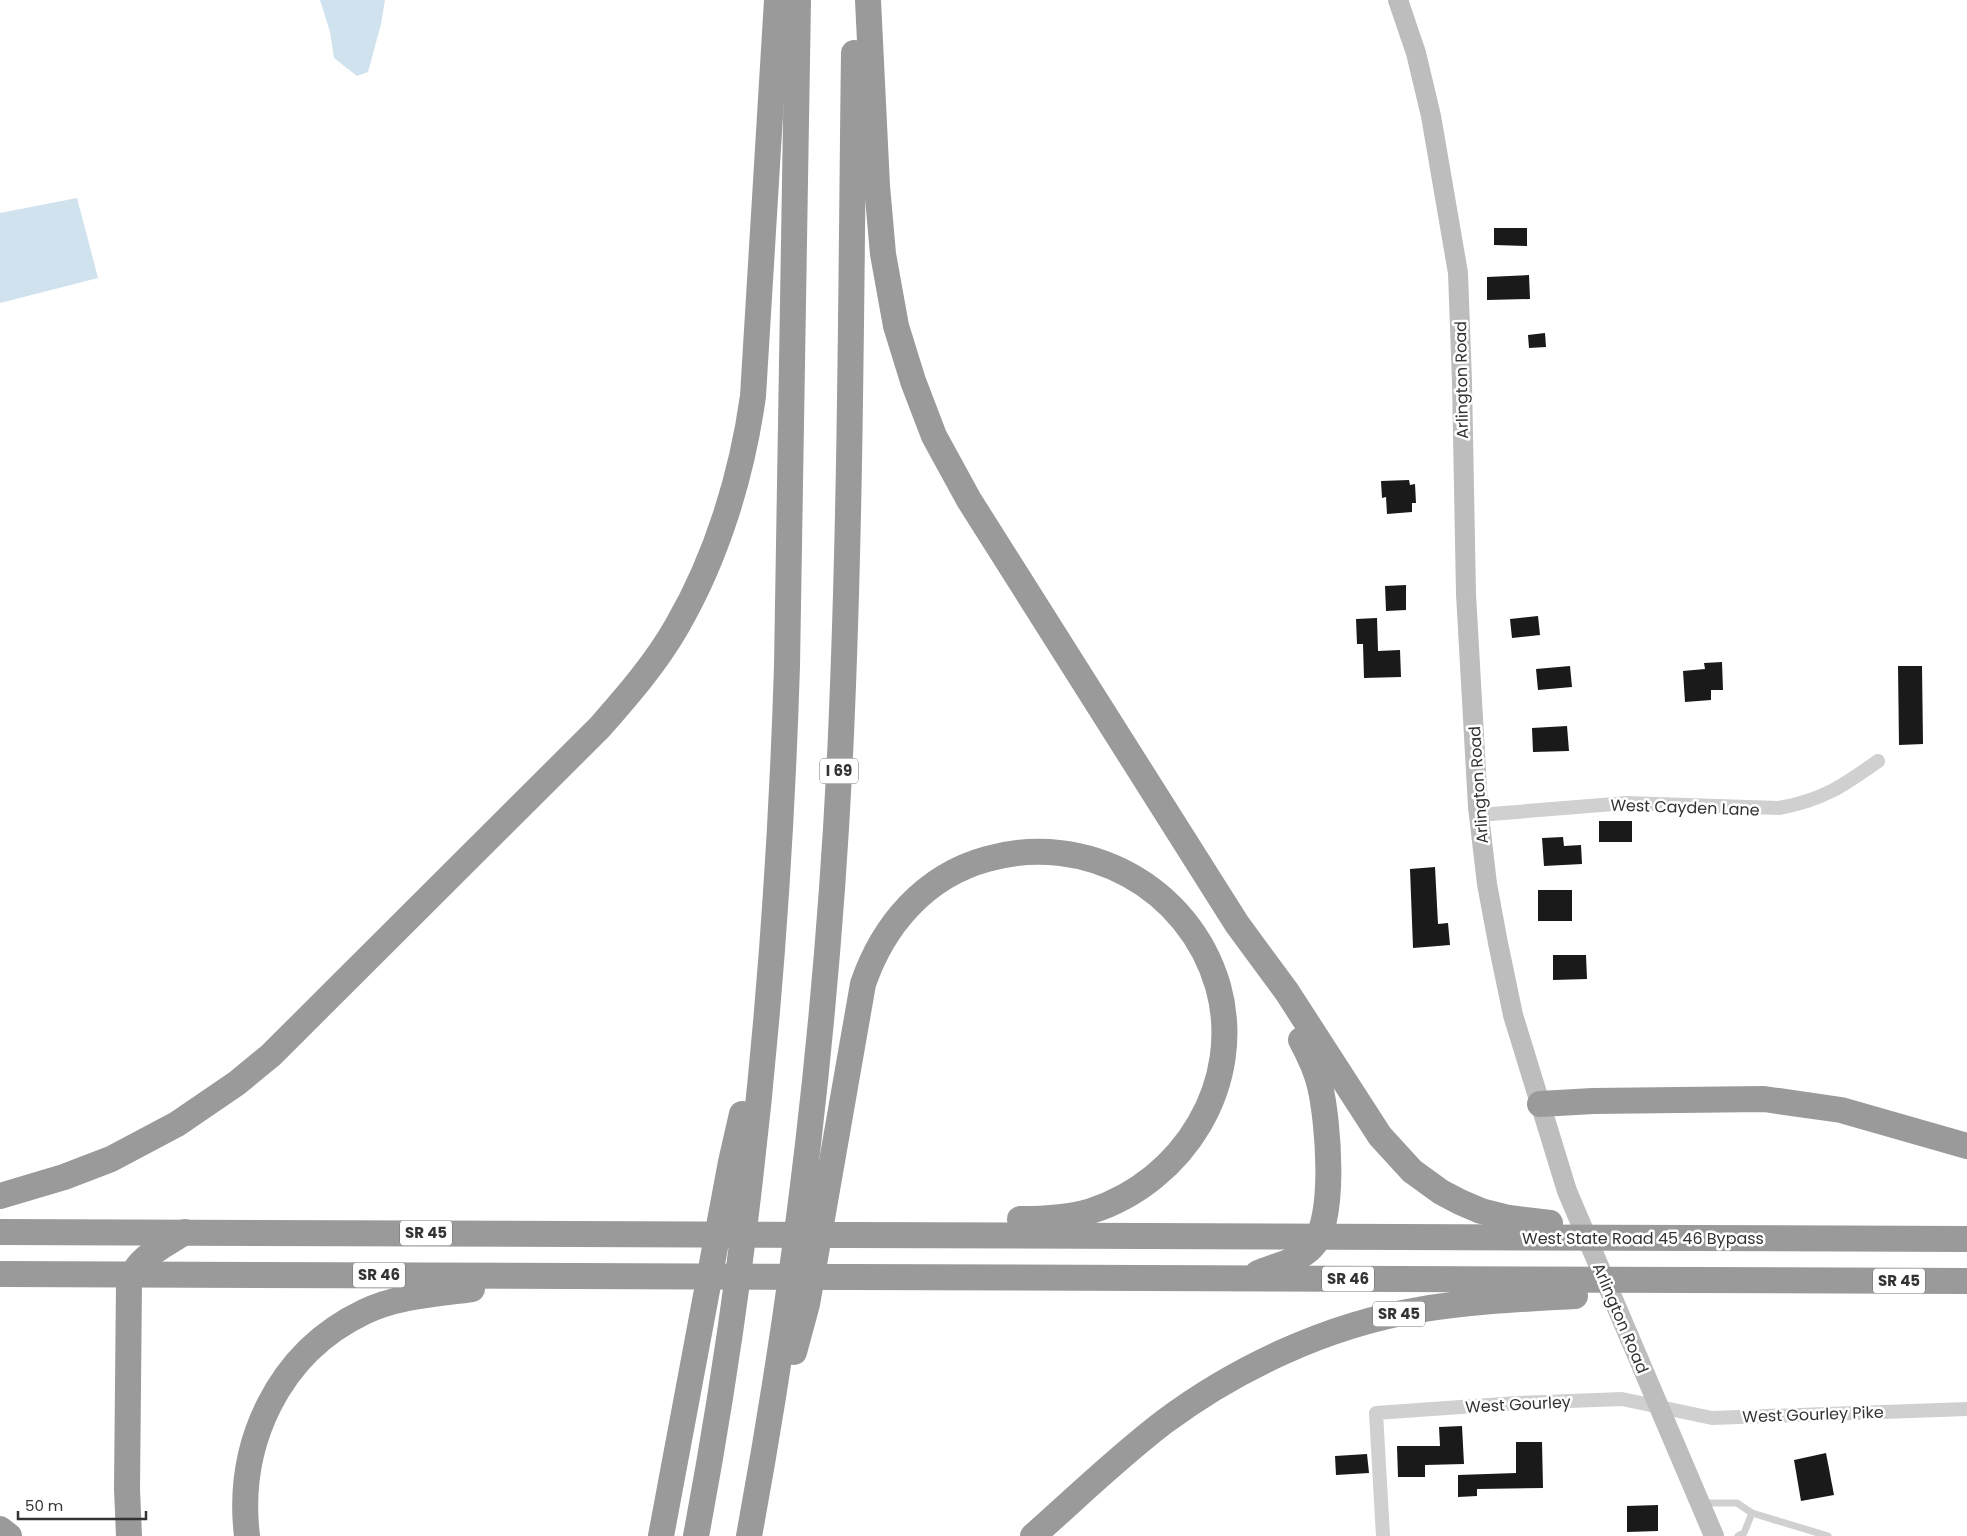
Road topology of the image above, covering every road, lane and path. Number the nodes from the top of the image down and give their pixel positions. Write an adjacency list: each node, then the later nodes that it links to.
1 (777, 0): 12 (highway)
2 (798, 0): 9 (highway)
3 (855, 0): 28 (highway, I 69)
4 (868, 0): 8 (highway)
5 (1398, 0): 7 (street, Arlington Road)
6 (1878, 760): 7 (street, West Cayden Lane)
7 (1479, 815): 10 (street, Arlington Road)
8 (1237, 924): 16 (highway); 17 (highway)
9 (767, 1006): 34 (highway); 35 (highway)
10 (1540, 1104): 11 (highway); 25 (street, Arlington Road)
11 (1967, 1146)
12 (0, 1196)
13 (0, 1232): 14 (highway)
14 (185, 1232): 15 (highway, SR 45); 20 (highway)
15 (904, 1235): 16 (highway, SR 45); 28 (highway)
16 (1319, 1237): 17 (highway, West State Road 45 46 Bypass / SR 45); 22 (highway)
17 (1693, 1238): 18 (highway, West State Road 45 46 Bypass / SR 45)
18 (1967, 1239)
19 (0, 1274): 20 (highway, SR 46)
20 (132, 1274): 21 (highway, SR 46); 32 (highway)
21 (627, 1276): 22 (highway, SR 46); 33 (highway)
22 (1243, 1279): 23 (highway, SR 46)
23 (1830, 1281): 24 (highway, SR 45); 37 (highway, SR 45)
24 (1967, 1281)
25 (1660, 1407): 26 (street, West Gourley Pike); 27 (street, Arlington Road); 38 (street, West Gourley)
26 (1967, 1409)
27 (1699, 1503): 29 (lane); 39 (street, Arlington Road)
28 (754, 1507): 36 (highway, I 69)
29 (1752, 1513): 40 (lane); 41 (lane)
30 (0, 1529): 31 (highway)
31 (9, 1536)
32 (129, 1536)
33 (247, 1536)
34 (661, 1536)
35 (696, 1536)
36 (749, 1536)
37 (1033, 1536)
38 (1383, 1536)
39 (1714, 1536)
40 (1738, 1536)
41 (1828, 1536)

